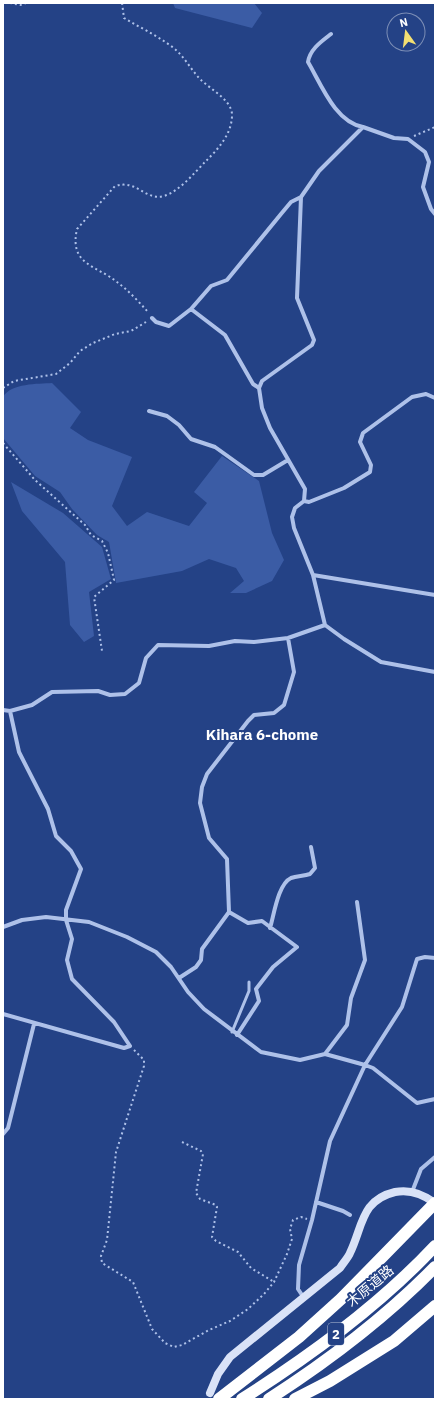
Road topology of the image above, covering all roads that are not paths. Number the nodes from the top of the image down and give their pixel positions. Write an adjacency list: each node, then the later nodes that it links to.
1 (331, 34): 2 (street)
2 (363, 127): 3 (street); 4 (street)
3 (301, 197): 5 (street); 7 (street)
4 (435, 214)
5 (191, 309): 6 (street); 7 (street)
6 (152, 318)
7 (259, 388): 10 (street)
8 (435, 398): 11 (street)
9 (149, 411): 10 (street)
10 (288, 460): 11 (street)
11 (304, 501): 12 (street)
12 (313, 576): 13 (street); 14 (street)
13 (435, 595)
14 (325, 625): 15 (street); 16 (street)
15 (288, 638): 18 (street); 21 (street)
16 (435, 672)
17 (3, 710): 18 (street)
18 (10, 711): 22 (street)
19 (311, 847): 24 (street)
20 (358, 902): 32 (street)
21 (229, 912): 24 (street); 26 (street)
22 (66, 920): 23 (street); 26 (street); 29 (street)
23 (3, 927)
24 (270, 928): 31 (street)
25 (435, 958): 33 (street)
26 (179, 978): 30 (street)
27 (249, 982): 30 (lane)
28 (3, 1014): 29 (street)
29 (34, 1024): 35 (street)
30 (232, 1032): 31 (street)
31 (238, 1036): 32 (street)
32 (325, 1054): 33 (street)
33 (365, 1064): 34 (street); 38 (street)
34 (435, 1099)
35 (3, 1134)
36 (435, 1157): 37 (street)
37 (412, 1192): 39 (street); 43 (street)
38 (316, 1202): 40 (street); 43 (street)
39 (435, 1203): 45 (highway)
40 (350, 1215)
41 (435, 1246): 46 (highway, 木原道路 / 2)
42 (434, 1268): 47 (highway, 木原道路 / 2)
43 (304, 1298): 45 (street)
44 (435, 1306): 48 (highway)
45 (215, 1396)
46 (242, 1399)
47 (270, 1399)
48 (295, 1399)

